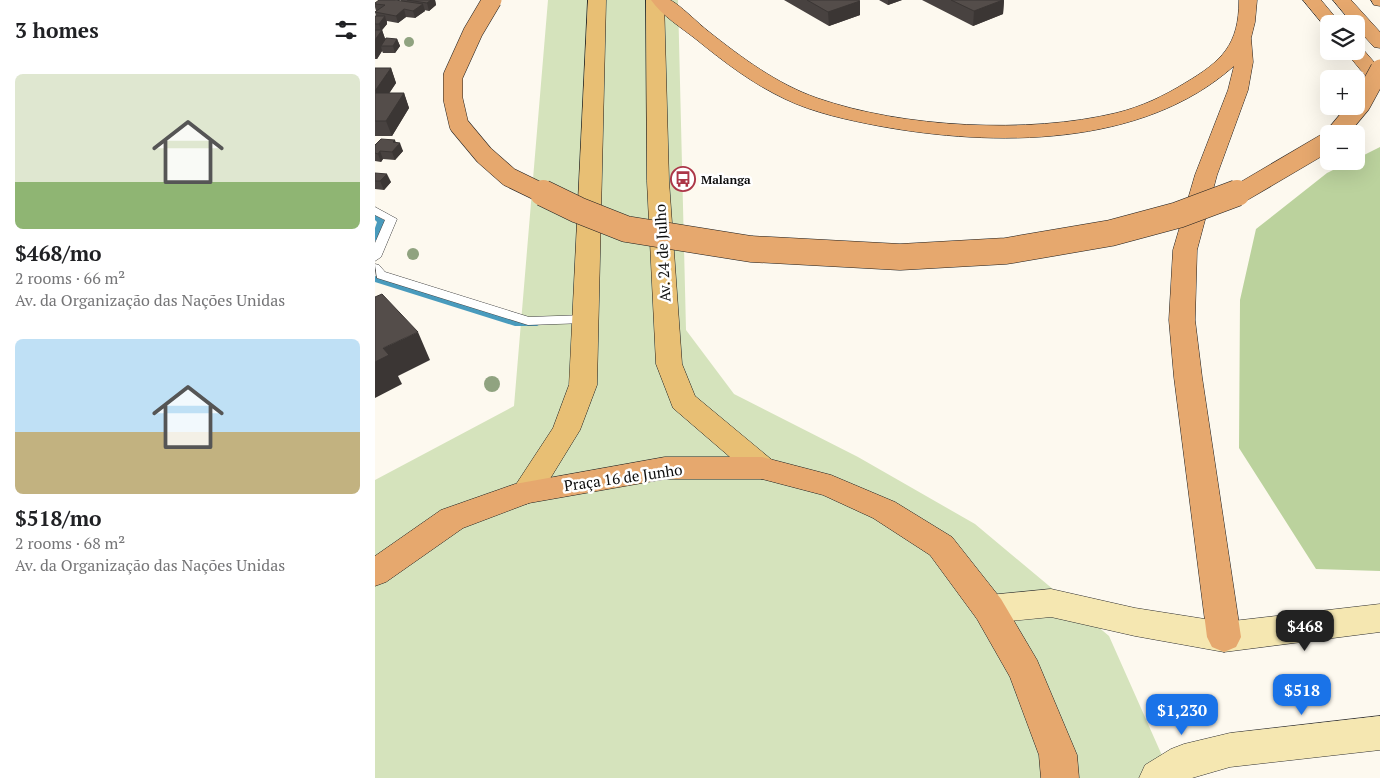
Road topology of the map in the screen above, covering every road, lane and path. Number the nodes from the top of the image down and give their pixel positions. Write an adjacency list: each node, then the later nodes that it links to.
1 (492, 0): 15 (highway, bridge)
2 (597, 0): 19 (main road)
3 (655, 0): 20 (main road, Av. 24 de Julho)
4 (660, 0): 9 (highway)
5 (1248, 0): 9 (highway)
6 (1312, 0): 8 (highway)
7 (1342, 0): 10 (highway)
8 (1324, 15)
9 (1243, 35): 25 (highway)
10 (1380, 44)
11 (1362, 60): 13 (highway)
12 (1380, 69): 14 (highway, bridge)
13 (1380, 81)
14 (1345, 125)
15 (1320, 146)
16 (375, 210): 17 (lane)
17 (375, 257)
18 (375, 268): 19 (lane)
19 (585, 319): 21 (main road)
20 (762, 468): 21 (highway, Praça 16 de Junho); 23 (highway, Praça 16 de Junho)
21 (526, 492): 22 (highway, Praça 16 de Junho)
22 (375, 573)
23 (989, 609): 25 (main road); 27 (highway, Praça 16 de Junho)
24 (1380, 618): 25 (main road)
25 (1224, 637)
26 (1380, 733): 28 (main road)
27 (1061, 778)
28 (1158, 778)

